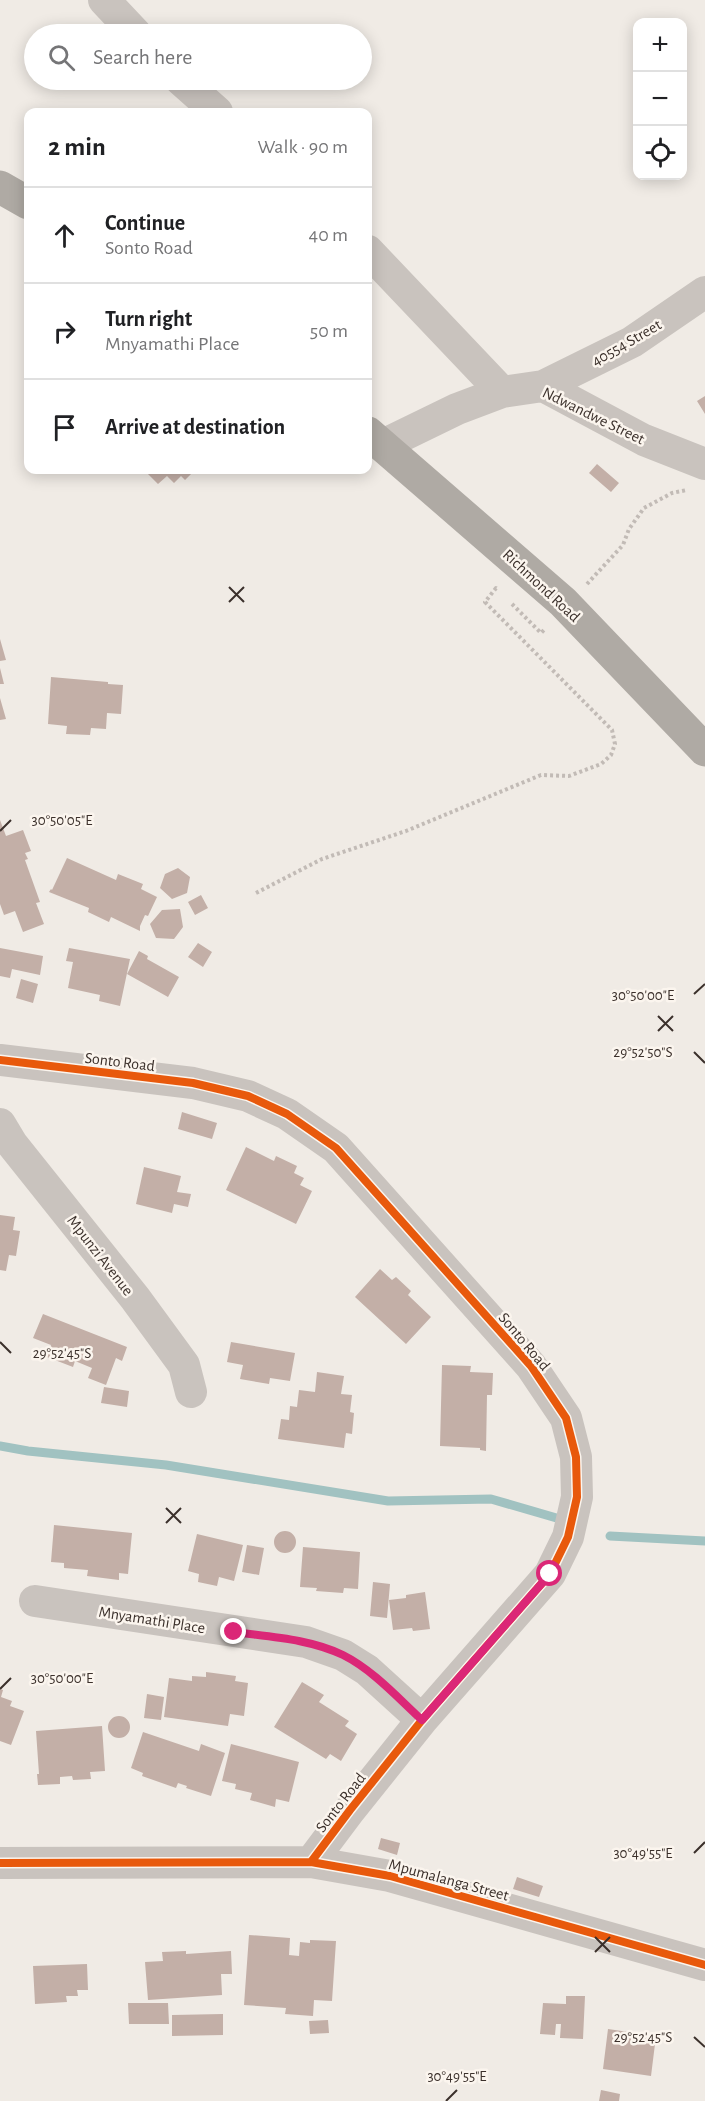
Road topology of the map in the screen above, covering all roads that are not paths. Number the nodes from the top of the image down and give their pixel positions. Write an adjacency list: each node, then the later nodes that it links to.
1 (104, 0): 2 (street)
2 (127, 24)
3 (192, 90): 4 (street)
4 (212, 108)
5 (0, 187): 6 (highway)
6 (24, 201)
7 (372, 254): 10 (street)
8 (705, 292): 9 (street, 40554 Street)
9 (543, 386): 10 (street, Ndwandwe Street); 12 (street, Ndwandwe Street)
10 (502, 392): 11 (street, Ndwandwe Street)
11 (375, 439): 13 (highway, Richmond Road)
12 (699, 477)
13 (705, 750)
14 (0, 1060): 18 (street, Sonto Road)
15 (0, 1124): 16 (street, Mpunzi Avenue)
16 (190, 1392)
17 (35, 1601): 18 (street, Mnyamathi Place)
18 (422, 1720): 19 (street, Sonto Road)
19 (311, 1862): 20 (street, Mpumalanga Street); 21 (street, Mpumalanga Street)
20 (0, 1863)
21 (705, 1965)

